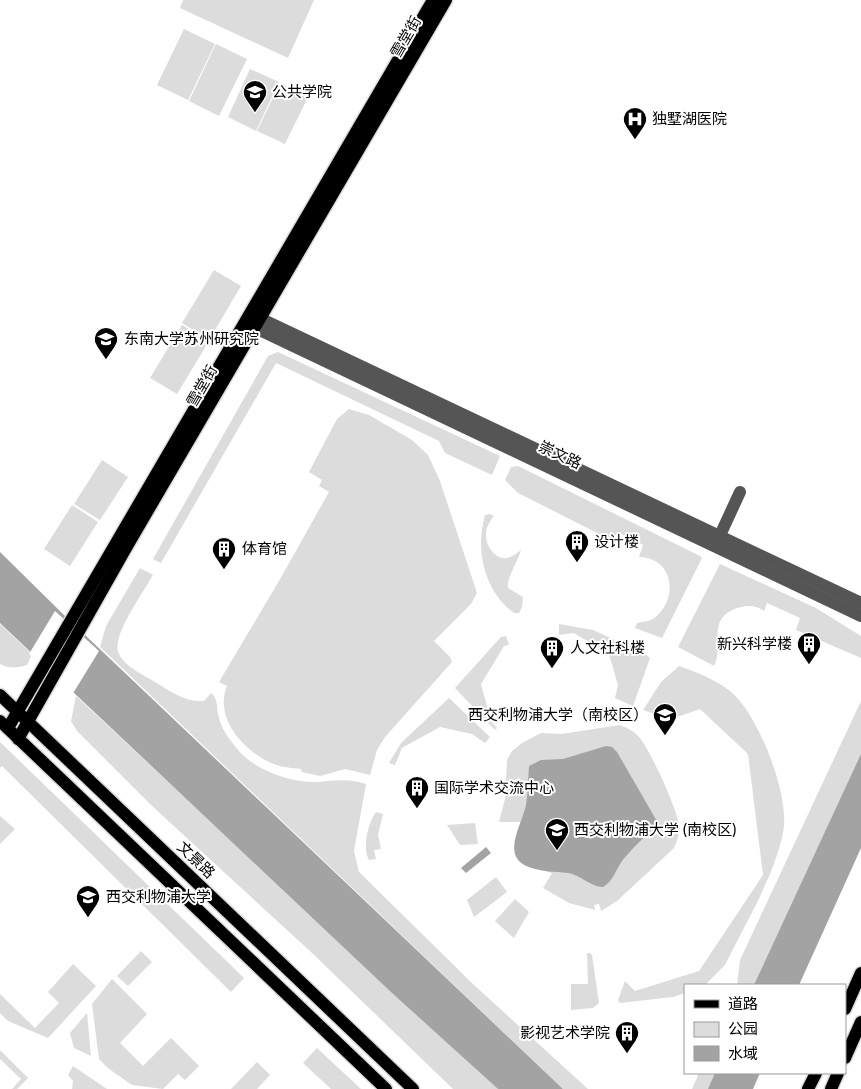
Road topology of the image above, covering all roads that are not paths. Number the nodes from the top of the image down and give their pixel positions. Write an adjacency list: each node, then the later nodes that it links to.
1 (433, 0): 3 (main road, 雪堂街)
2 (446, 0): 3 (main road, 雪堂街)
3 (252, 320): 5 (street, 崇文路); 8 (main road, 雪堂街)
4 (739, 496): 5 (street)
5 (717, 542): 6 (street, 崇文路); 7 (street, 崇文路)
6 (861, 603)
7 (861, 616)
8 (77, 622): 10 (main road, 雪堂街); 11 (main road, 雪堂街)
9 (0, 695): 10 (main road, 文景路)
10 (18, 712): 11 (main road, 文景路); 12 (main road, 雪堂街)
11 (28, 722): 13 (main road, 雪堂街); 21 (main road, 文景路)
12 (4, 725): 13 (main road)
13 (18, 739): 20 (main road)
14 (861, 973): 15 (main road)
15 (846, 1007)
16 (861, 1022): 17 (main road)
17 (846, 1056)
18 (816, 1074): 22 (main road)
19 (838, 1074): 23 (main road)
20 (386, 1089)
21 (413, 1089)
22 (808, 1089)
23 (831, 1089)

